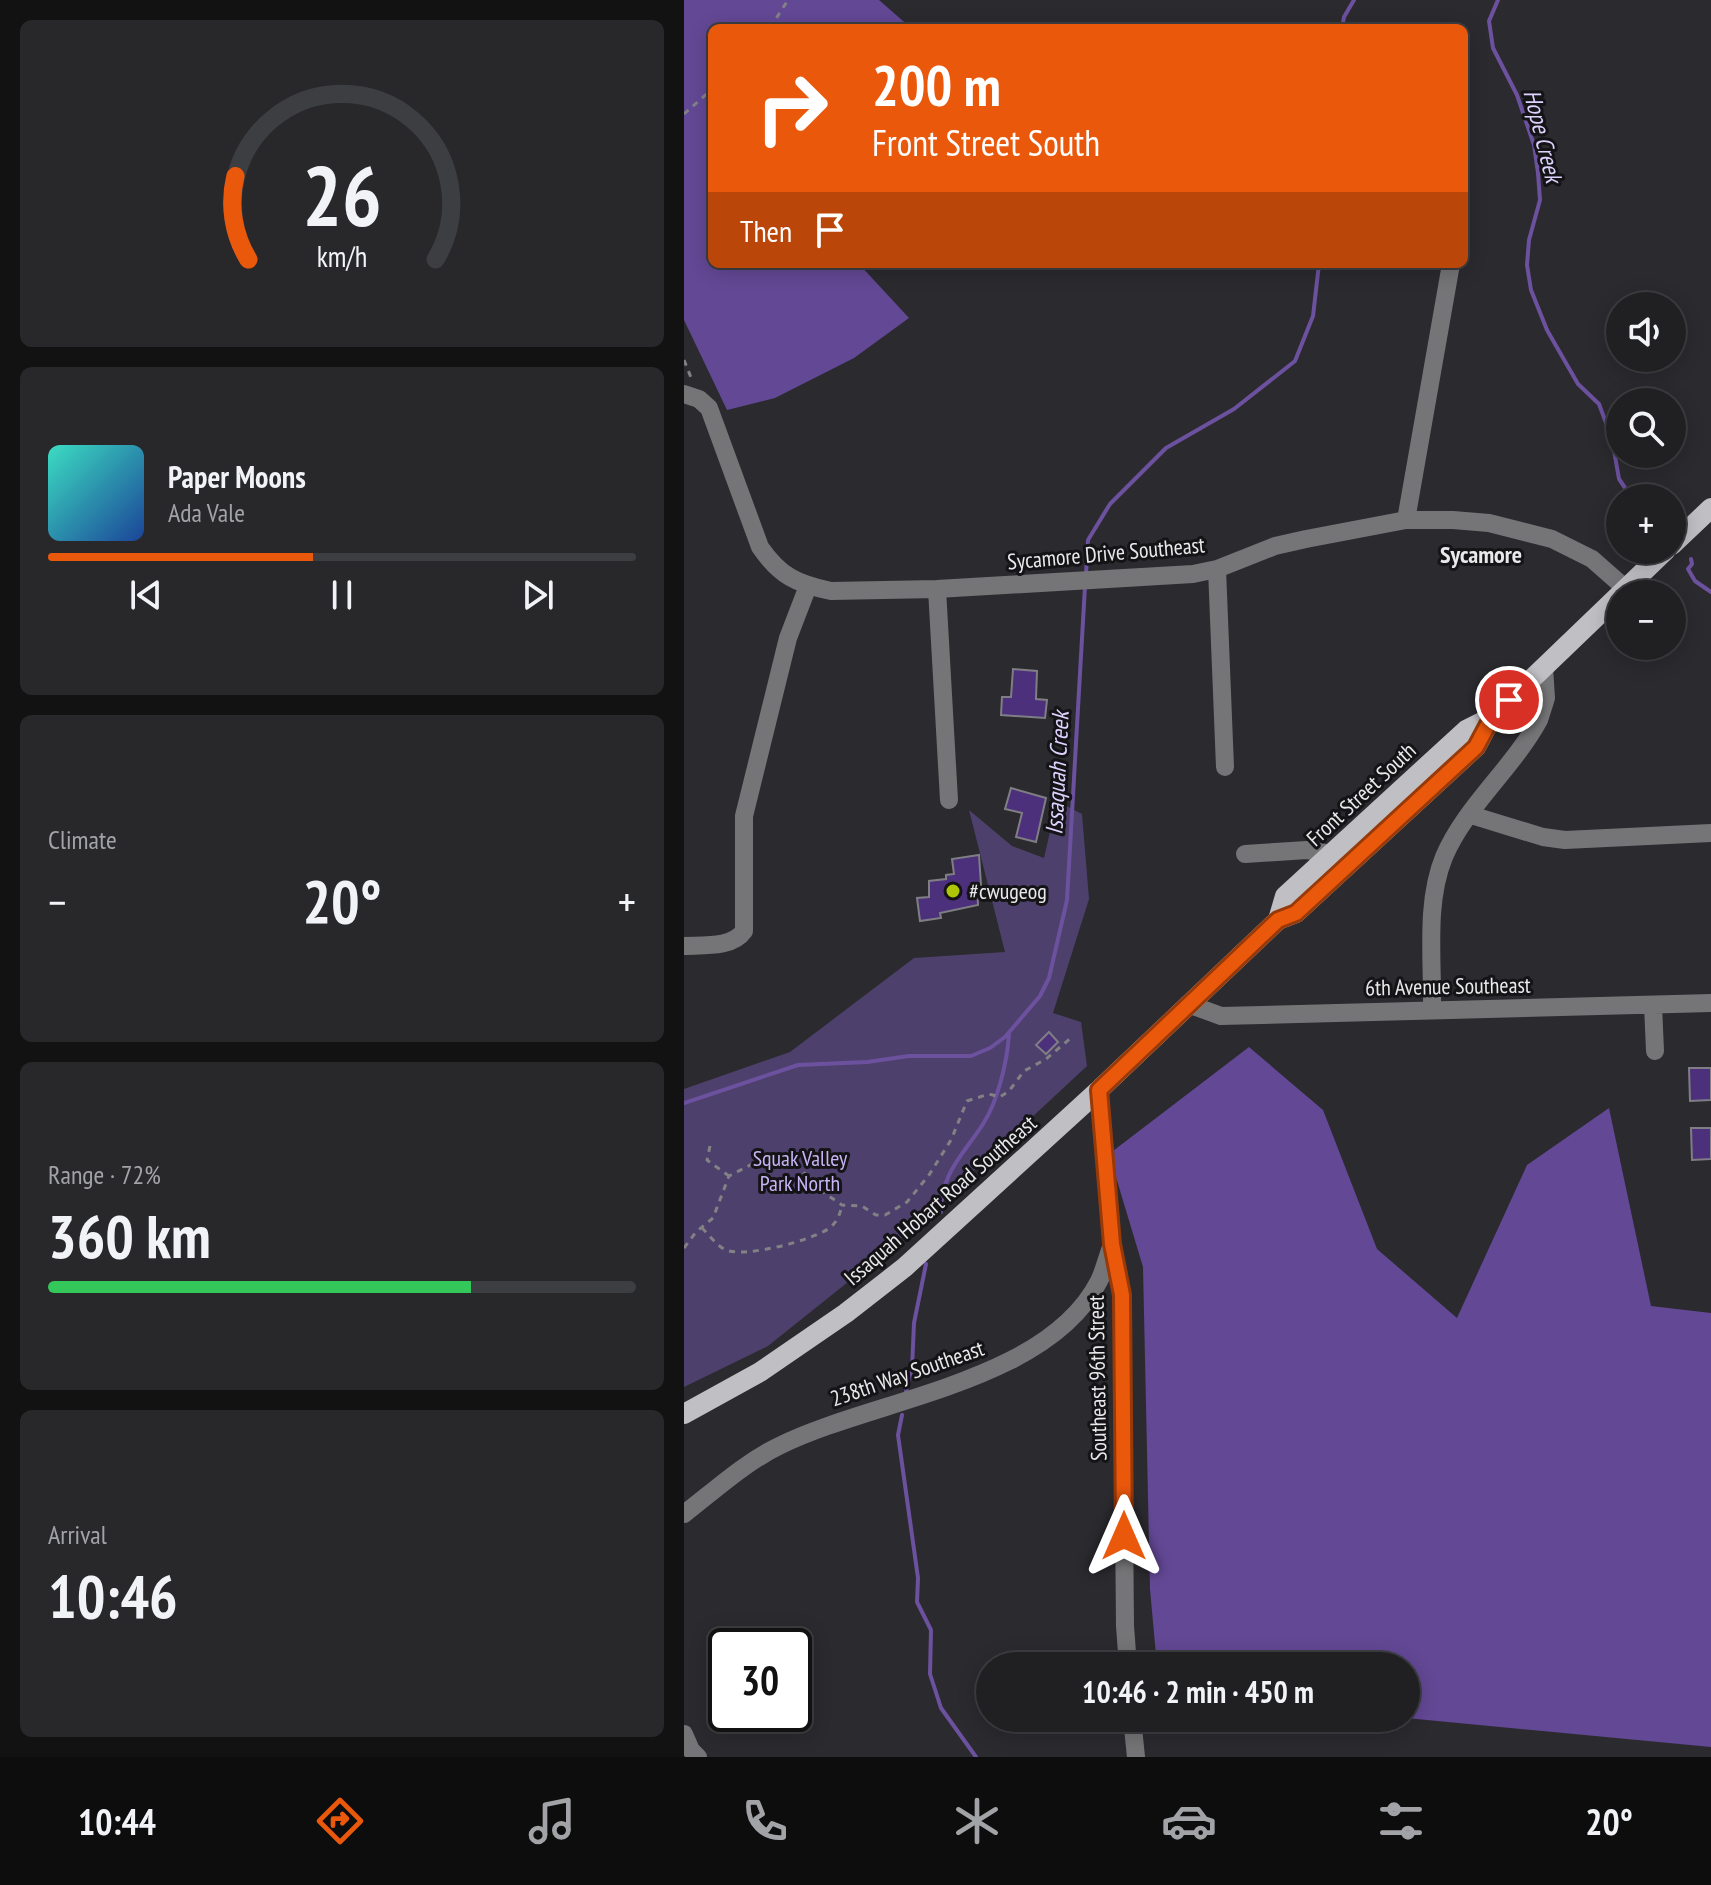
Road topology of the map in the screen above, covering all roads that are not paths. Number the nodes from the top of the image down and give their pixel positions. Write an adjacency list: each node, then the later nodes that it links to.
1 (1450, 268): 4 (street)
2 (684, 394): 10 (street, Sycamore Drive Southeast)
3 (1711, 508): 5 (main road)
4 (1406, 520): 7 (street, Sycamore Drive Southeast); 8 (street, Sycamore Drive Southeast)
5 (1686, 532)
6 (1651, 564): 9 (main road, Front Street South)
7 (1217, 569): 11 (street, Sycamore Drive Southeast); 14 (street)
8 (1616, 580)
9 (1634, 580)
10 (808, 586): 11 (street, Sycamore Drive Southeast); 22 (street)
11 (937, 589): 15 (street)
12 (1606, 607): 13 (main road, Front Street South)
13 (1544, 667): 16 (street); 17 (main road, Front Street South)
14 (1225, 767)
15 (949, 800)
16 (1471, 815): 18 (street); 26 (street)
17 (1382, 821): 20 (main road, Front Street South); 21 (main road, Front Street South)
18 (1711, 833)
19 (1245, 854): 20 (street)
20 (1331, 854): 21 (main road, Front Street South)
21 (1278, 920): 24 (main road, Front Street South)
22 (684, 946)
23 (1711, 1003): 25 (street, 6th Avenue Southeast)
24 (1188, 1004): 26 (street, 6th Avenue Southeast); 28 (main road, Front Street South)
25 (1653, 1005): 26 (street, 6th Avenue Southeast); 27 (street)
26 (1432, 1010)
27 (1655, 1051)
28 (1099, 1090): 29 (street, Southeast 96th Street); 30 (main road, Issaquah Hobart Road Southeast)
29 (1112, 1244): 31 (street, 238th Way Southeast); 32 (street, Southeast 96th Street)
30 (684, 1414)
31 (684, 1514)
32 (1127, 1652)
33 (1133, 1732): 36 (street)
34 (684, 1734): 35 (street)
35 (698, 1757)
36 (1136, 1757)

